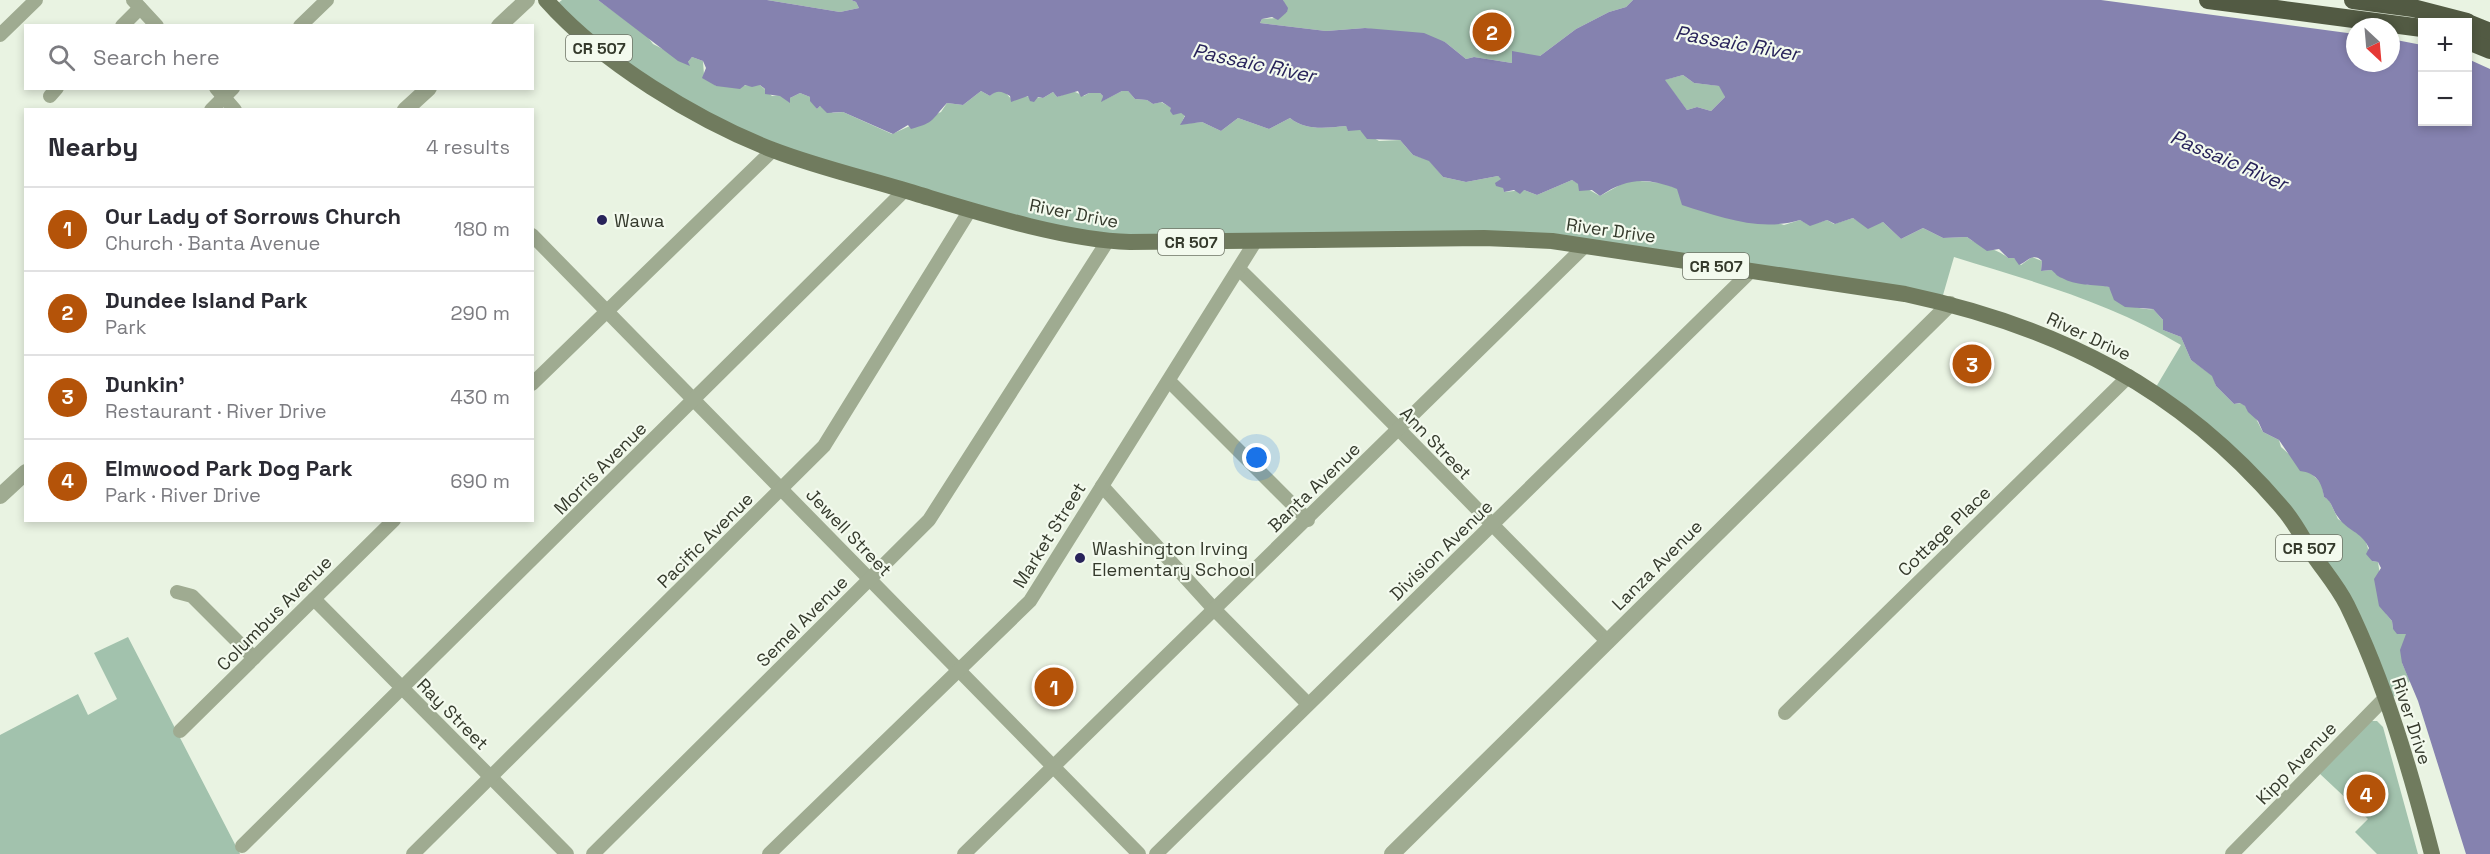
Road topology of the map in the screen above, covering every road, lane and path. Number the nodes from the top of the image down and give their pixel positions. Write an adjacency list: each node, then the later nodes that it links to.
1 (36, 0): 18 (street)
2 (327, 0): 13 (street)
3 (527, 0): 14 (street)
4 (546, 0): 26 (main road, River Drive / CR 507)
5 (2208, 0): 16 (highway)
6 (2353, 0): 9 (highway)
7 (2361, 0): 9 (highway)
8 (137, 3): 11 (street); 12 (street)
9 (2382, 4): 10 (highway)
10 (2453, 18)
11 (123, 24)
12 (155, 24)
13 (302, 24)
14 (501, 24)
15 (2472, 25): 17 (highway)
16 (2418, 27)
17 (2490, 32)
18 (0, 35)
19 (2472, 42): 20 (highway)
20 (2490, 50)
21 (427, 90): 25 (street)
22 (224, 91): 23 (street); 24 (street)
23 (212, 108)
24 (234, 108)
25 (407, 108)
26 (773, 150): 27 (main road, River Drive / CR 507); 36 (street)
27 (905, 190): 28 (main road, River Drive / CR 507); 40 (street, Morris Avenue)
28 (970, 210): 30 (main road, River Drive / CR 507); 44 (street, Pacific Avenue)
29 (534, 237): 36 (street, Jewell Street)
30 (1107, 242): 31 (main road, River Drive / CR 507); 49 (street, Semel Avenue)
31 (1256, 242): 32 (main road, River Drive / CR 507); 33 (street, Market Street)
32 (1585, 246): 34 (main road, River Drive / CR 507); 41 (street, Banta Avenue)
33 (1240, 270): 38 (street, Market Street); 41 (street, Ann Street)
34 (1750, 271): 35 (main road, River Drive / CR 507); 48 (street, Division Avenue)
35 (1950, 304): 37 (main road, River Drive / CR 507); 53 (street, Lanza Avenue)
36 (607, 311): 39 (street); 40 (street, Jewell Street)
37 (2129, 376): 57 (main road, River Drive / CR 507); 59 (street, Cottage Place)
38 (1169, 381): 43 (street, Market Street); 46 (street)
39 (534, 382)
40 (695, 400): 44 (street, Jewell Street); 56 (street, Morris Avenue)
41 (1398, 430): 46 (street, Banta Avenue); 48 (street, Ann Street)
42 (24, 474): 45 (street)
43 (1102, 486): 52 (street); 55 (street, Market Street)
44 (782, 489): 49 (street, Jewell Street); 62 (street, Pacific Avenue)
45 (0, 496)
46 (1308, 520): 52 (street, Banta Avenue)
47 (392, 522): 51 (street, Columbus Avenue)
48 (1492, 525): 53 (street, Ann Street); 58 (street, Division Avenue)
49 (870, 579): 55 (street, Jewell Street); 66 (street, Semel Avenue)
50 (177, 592): 54 (street)
51 (314, 599): 54 (street, Columbus Avenue); 56 (street, Ray Street)
52 (1213, 608): 58 (street); 61 (street, Banta Avenue)
53 (1608, 642): 71 (street, Lanza Avenue)
54 (255, 658): 60 (street, Columbus Avenue)
55 (958, 670): 61 (street, Jewell Street); 67 (street, Market Street)
56 (402, 688): 62 (street, Ray Street); 63 (street, Morris Avenue)
57 (2385, 698): 72 (street, Kipp Avenue); 73 (main road, River Drive / CR 507)
58 (1308, 704): 70 (street, Division Avenue)
59 (1785, 713)
60 (180, 731)
61 (1052, 766): 68 (street, Banta Avenue); 69 (street, Jewell Street)
62 (490, 777): 64 (street, Pacific Avenue); 65 (street, Ray Street)
63 (242, 846)
64 (413, 854)
65 (567, 854)
66 (592, 854)
67 (769, 854)
68 (964, 854)
69 (1139, 854)
70 (1156, 854)
71 (1392, 854)
72 (2232, 854)
73 (2432, 854)

